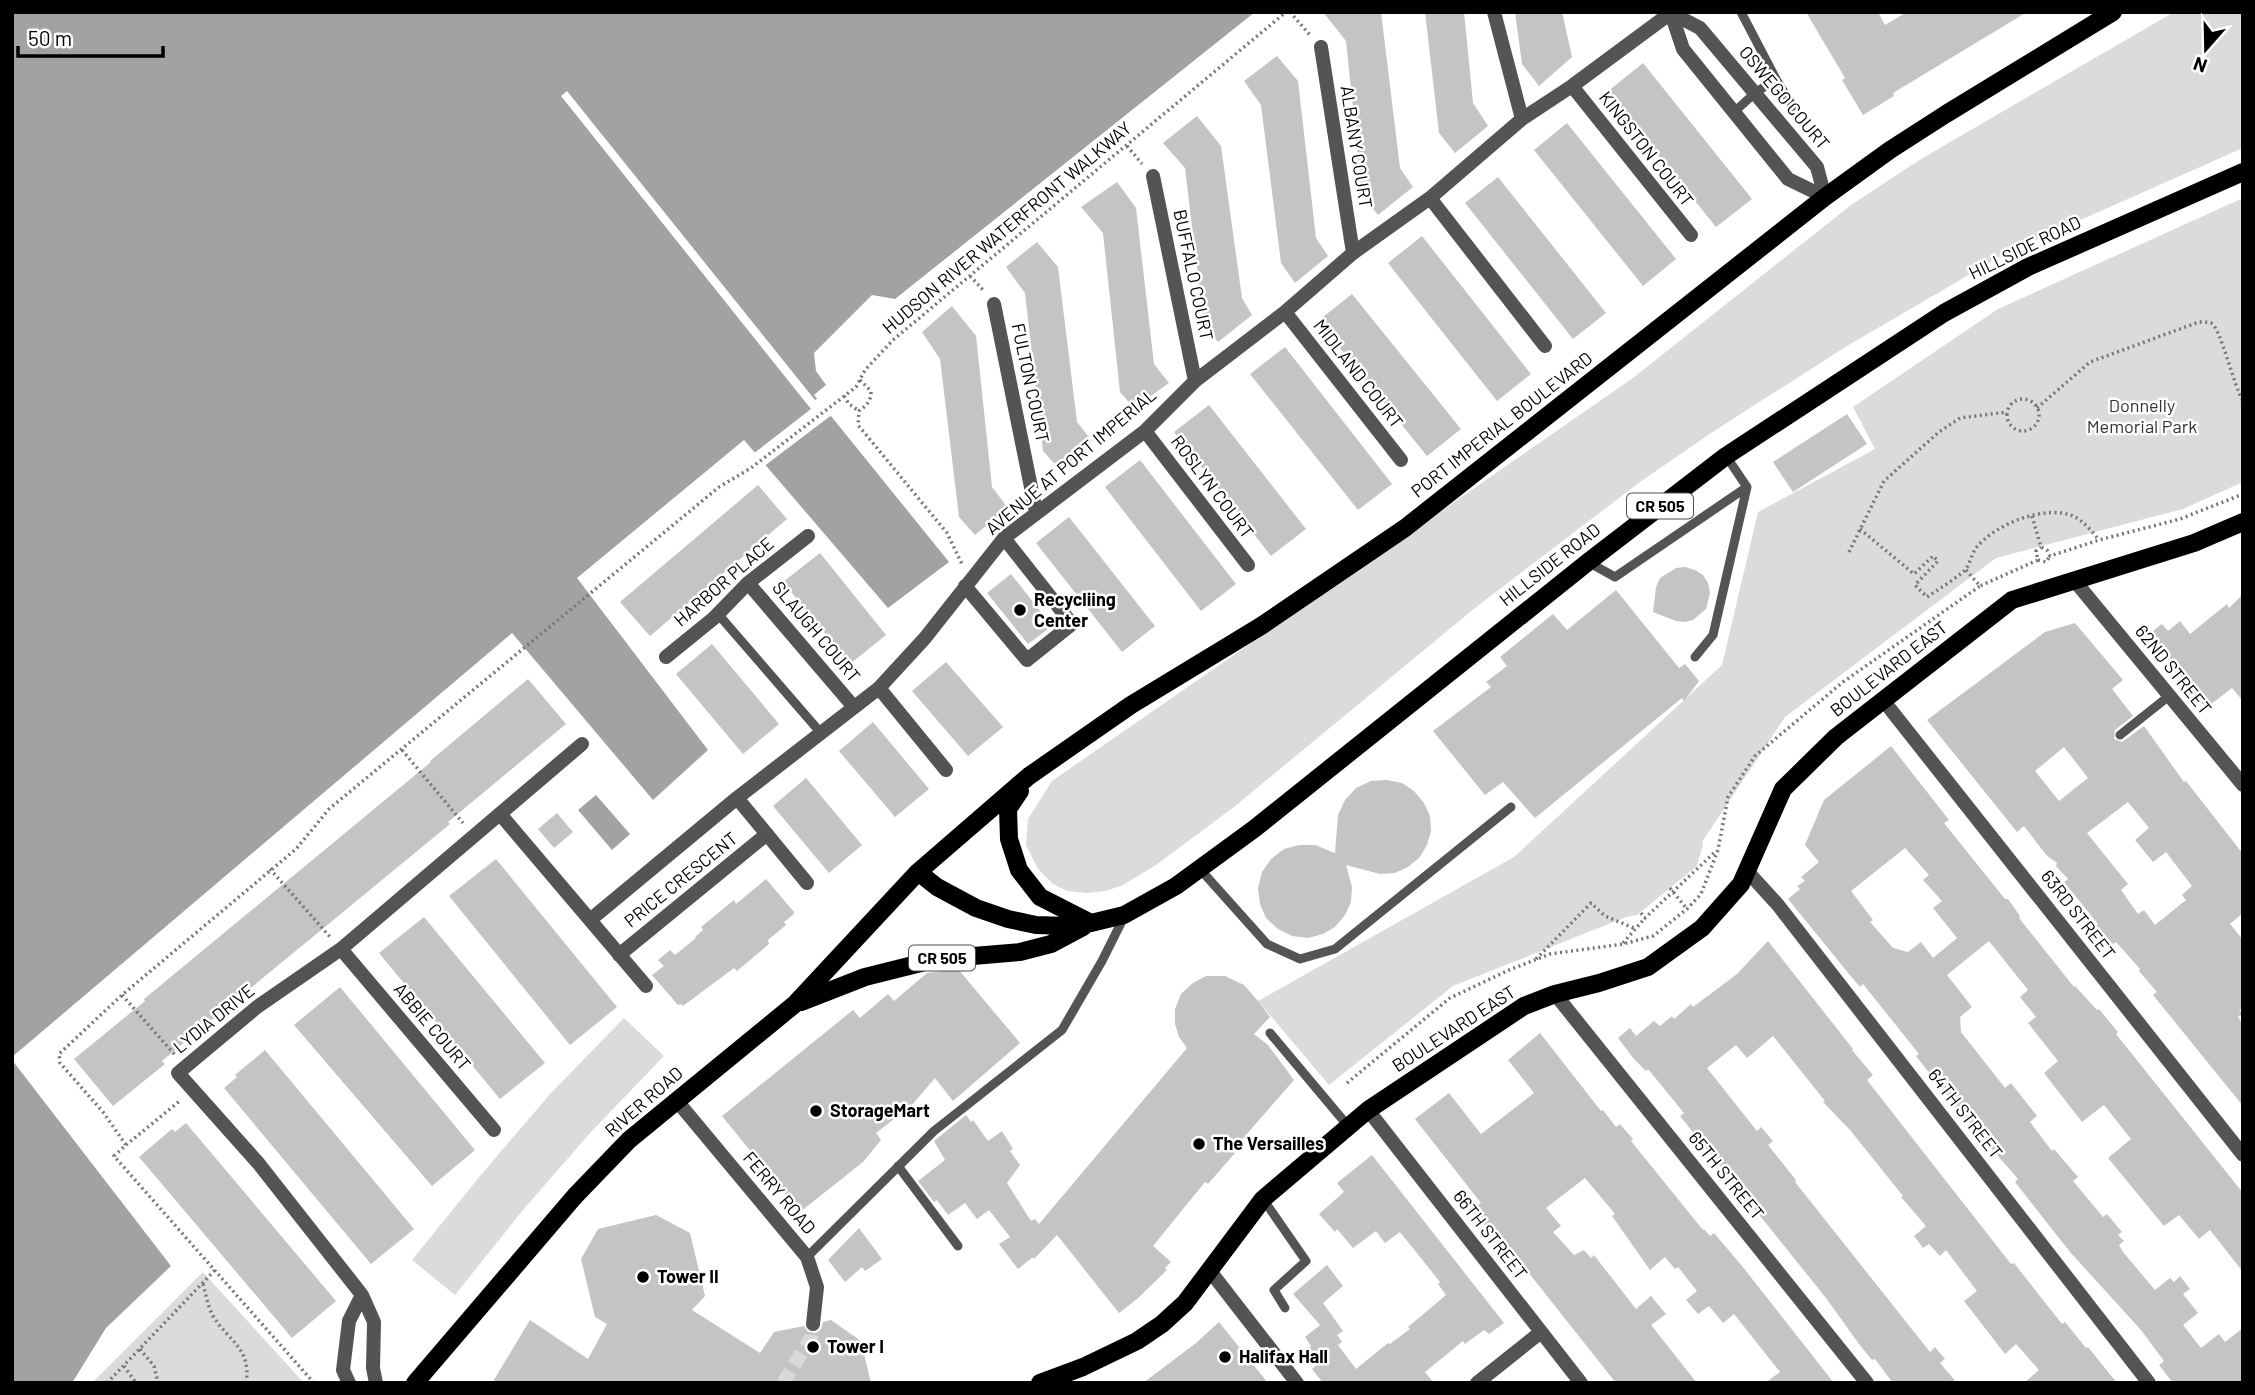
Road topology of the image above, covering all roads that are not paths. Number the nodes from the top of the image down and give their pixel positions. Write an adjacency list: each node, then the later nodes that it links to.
1 (1494, 12): 11 (street)
2 (1672, 12): 7 (street, AVENUE AT PORT IMPERIAL); 8 (street, OSWEGO COURT); 10 (street)
3 (1741, 12): 6 (lane)
4 (2113, 12): 14 (main road, PORT IMPERIAL BOULEVARD)
5 (1321, 47): 17 (street, ALBANY COURT)
6 (1776, 79): 8 (lane); 9 (lane)
7 (1572, 86): 11 (street, AVENUE AT PORT IMPERIAL); 16 (street, KINGSTON COURT)
8 (1755, 93): 10 (lane); 14 (street, OSWEGO COURT)
9 (1795, 110)
10 (1734, 112): 14 (street)
11 (1522, 119): 15 (street, AVENUE AT PORT IMPERIAL)
12 (2243, 172): 23 (main road, HILLSIDE ROAD / CR 505)
13 (1153, 176): 21 (street, BUFFALO COURT)
14 (1825, 197): 46 (main road, PORT IMPERIAL BOULEVARD)
15 (1430, 198): 17 (street, AVENUE AT PORT IMPERIAL); 20 (street)
16 (1691, 236)
17 (1353, 253): 19 (street, AVENUE AT PORT IMPERIAL)
18 (994, 304): 26 (street, FULTON COURT)
19 (1285, 312): 21 (street, AVENUE AT PORT IMPERIAL); 24 (street, MIDLAND COURT)
20 (1545, 346)
21 (1195, 381): 22 (street, AVENUE AT PORT IMPERIAL)
22 (1145, 431): 26 (street, AVENUE AT PORT IMPERIAL); 31 (street, ROSLYN COURT)
23 (1727, 456): 25 (lane); 30 (main road, HILLSIDE ROAD / CR 505)
24 (1401, 460)
25 (1747, 487): 30 (lane); 37 (lane)
26 (1037, 512): 29 (street, AVENUE AT PORT IMPERIAL)
27 (2243, 522): 32 (main road, BOULEVARD EAST)
28 (808, 536): 34 (street, HARBOR PLACE)
29 (1004, 538): 33 (street, AVENUE AT PORT IMPERIAL); 33 (street)
30 (1588, 562): 52 (main road, HILLSIDE ROAD / CR 505)
31 (1248, 565)
32 (2074, 580): 39 (street, 62ND STREET); 40 (main road, BOULEVARD EAST)
33 (970, 581): 38 (street, AVENUE AT PORT IMPERIAL)
34 (748, 583): 35 (street, HARBOR PLACE); 41 (street, SLAUGH COURT)
35 (718, 614): 36 (street, HARBOR PLACE); 42 (lane)
36 (666, 657)
37 (1695, 657)
38 (879, 688): 41 (street, AVENUE AT PORT IMPERIAL); 45 (street)
39 (2169, 696): 43 (lane); 47 (street, 62ND STREET)
40 (1883, 700): 53 (main road, BOULEVARD EAST); 69 (street, 63RD STREET)
41 (853, 706): 42 (street, AVENUE AT PORT IMPERIAL)
42 (820, 732): 48 (street, AVENUE AT PORT IMPERIAL)
43 (2120, 735)
44 (582, 744): 50 (street, LYDIA DRIVE)
45 (946, 770)
46 (1030, 776): 54 (main road, PORT IMPERIAL BOULEVARD); 58 (main road)
47 (2243, 785)
48 (737, 798): 51 (street, PRICE CRESCENT); 57 (street, AVENUE AT PORT IMPERIAL)
49 (1511, 807): 52 (lane)
50 (500, 814): 57 (street); 59 (street, LYDIA DRIVE)
51 (767, 834): 55 (street, PRICE CRESCENT); 60 (street, PRICE CRESCENT)
52 (1199, 868): 56 (main road, HILLSIDE ROAD / CR 505)
53 (1748, 871): 62 (main road, BOULEVARD EAST); 87 (street, 64TH STREET)
54 (918, 872): 58 (main road, CR 505); 63 (main road, RIVER ROAD / CR 505)
55 (807, 883)
56 (1125, 915): 58 (main road, HILLSIDE ROAD / CR 505); 70 (lane)
57 (590, 920): 60 (street)
58 (1091, 923): 63 (main road, CR 505)
59 (341, 949): 68 (street, ABBIE COURT); 75 (street, LYDIA DRIVE)
60 (619, 955): 61 (street)
61 (646, 986)
62 (1555, 994): 66 (main road, BOULEVARD EAST); 86 (street, 65TH STREET)
63 (795, 1004): 65 (main road, RIVER ROAD / CR 505)
64 (1270, 1033): 67 (lane)
65 (677, 1101): 73 (street, FERRY ROAD); 81 (main road, RIVER ROAD / CR 505)
66 (1368, 1110): 67 (main road, BOULEVARD EAST); 78 (street, 66TH STREET)
67 (1348, 1126): 71 (main road, BOULEVARD EAST)
68 (494, 1130)
69 (2243, 1155)
70 (898, 1166): 72 (lane); 73 (lane)
71 (1263, 1199): 74 (main road, BOULEVARD EAST); 76 (lane)
72 (958, 1246)
73 (807, 1257): 77 (street, FERRY ROAD)
74 (1210, 1271): 82 (main road, BOULEVARD EAST); 83 (street)
75 (362, 1295): 79 (street); 80 (street, LYDIA DRIVE)
76 (1285, 1308)
77 (813, 1324)
78 (1541, 1332): 84 (street); 85 (street, 66TH STREET)
79 (349, 1383)
80 (376, 1383)
81 (415, 1383)
82 (1040, 1383)
83 (1297, 1383)
84 (1477, 1383)
85 (1581, 1383)
86 (1867, 1383)
87 (2149, 1383)

